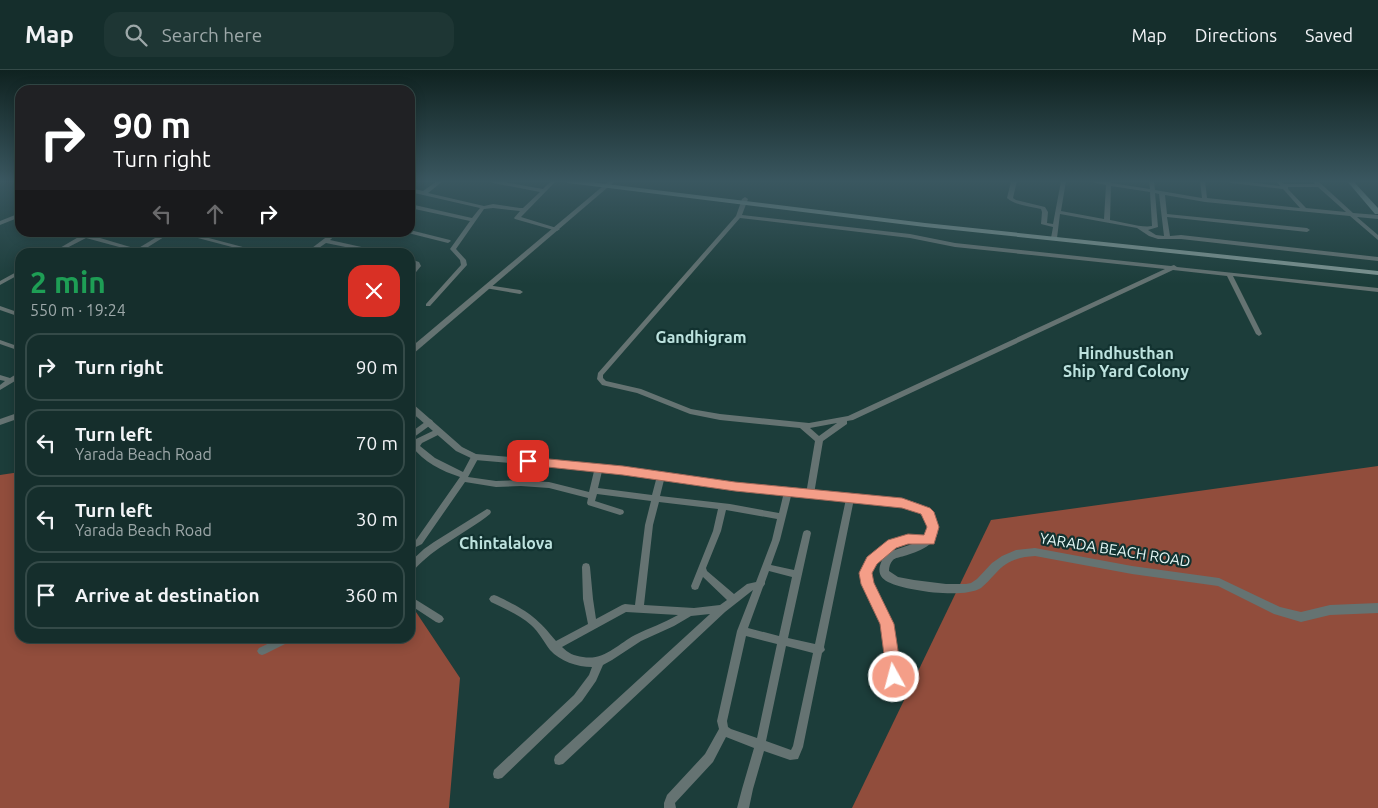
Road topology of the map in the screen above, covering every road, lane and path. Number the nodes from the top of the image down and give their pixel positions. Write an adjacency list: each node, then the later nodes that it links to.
1 (452, 215): 16 (street)
2 (476, 215): 16 (street)
3 (519, 215): 19 (street)
4 (571, 215): 19 (street)
5 (854, 215): 23 (main road)
6 (1045, 215): 23 (street)
7 (1058, 215): 23 (street)
8 (1079, 215): 17 (street)
9 (1107, 215): 17 (street)
10 (1154, 215): 20 (street)
11 (1165, 215): 29 (street)
12 (1169, 215): 21 (street)
13 (1353, 215): 30 (street)
14 (739, 216): 41 (street); 65 (street)
15 (15, 217): 18 (street)
16 (472, 220): 49 (street)
17 (1107, 220): 20 (street)
18 (0, 223)
19 (557, 228): 46 (street)
20 (1144, 229): 29 (street)
21 (1308, 230)
22 (415, 233): 32 (street)
23 (1055, 233): 42 (main road)
24 (84, 237): 34 (street)
25 (97, 237): 35 (street)
26 (162, 237): 36 (street)
27 (196, 237): 33 (street)
28 (331, 237): 31 (street)
29 (1167, 237): 40 (street)
30 (1378, 238)
31 (326, 241): 38 (street); 39 (street)
32 (448, 241)
33 (234, 247): 37 (street)
34 (63, 248)
35 (126, 248)
36 (144, 248)
37 (238, 248)
38 (316, 248)
39 (357, 248)
40 (1378, 259)
41 (1174, 267): 43 (street); 62 (street)
42 (1378, 272)
43 (1229, 274): 47 (street); 52 (street)
44 (15, 276): 45 (street)
45 (0, 283)
46 (487, 287): 48 (street); 55 (street)
47 (1378, 290)
48 (520, 292)
49 (428, 305)
50 (0, 308): 51 (street)
51 (15, 312)
52 (1259, 334)
53 (0, 342): 54 (street)
54 (15, 347)
55 (415, 348)
56 (0, 377): 58 (street)
57 (15, 378): 58 (street)
58 (11, 381): 59 (street)
59 (0, 388)
60 (415, 410): 64 (street)
61 (15, 417): 63 (street)
62 (850, 418): 65 (street); 68 (street)
63 (0, 422)
64 (429, 422): 66 (street); 67 (street)
65 (803, 426): 68 (street)
66 (439, 431): 69 (street); 73 (street)
67 (415, 433)
68 (819, 440): 77 (street)
69 (474, 456): 70 (street); 73 (street)
70 (528, 461): 71 (street); 74 (street)
71 (599, 467): 72 (street); 76 (street)
72 (661, 476): 75 (street); 78 (street)
73 (464, 478): 74 (street); 85 (street)
74 (526, 483): 76 (street)
75 (788, 492): 77 (street); 83 (street)
76 (593, 493): 78 (street); 82 (street)
77 (810, 494): 79 (street)
78 (656, 499): 80 (street); 99 (street)
79 (850, 499): 86 (street); 109 (street)
80 (723, 506): 83 (street); 92 (street)
81 (487, 512): 88 (street)
82 (620, 512)
83 (782, 517): 91 (street)
84 (807, 533): 93 (street)
85 (422, 538): 87 (street); 88 (street)
86 (929, 540): 100 (street, YARADA BEACH ROAD); 112 (street)
87 (415, 544)
88 (430, 548): 89 (street)
89 (415, 563)
90 (586, 567): 104 (street)
91 (766, 567): 93 (street); 94 (street)
92 (702, 568): 95 (street); 97 (street)
93 (796, 574): 106 (street)
94 (761, 584): 97 (street); 105 (street)
95 (695, 586)
96 (494, 599): 108 (street)
97 (734, 600): 101 (street)
98 (415, 603): 103 (street)
99 (639, 608): 102 (street); 104 (street)
100 (1378, 608)
101 (722, 609): 102 (street); 115 (street)
102 (689, 612): 111 (street)
103 (439, 619)
104 (593, 625): 108 (street)
105 (742, 631): 106 (street); 113 (street)
106 (782, 641): 109 (street); 114 (street)
107 (278, 643): 110 (street)
108 (554, 647): 111 (street)
109 (820, 650): 114 (street)
110 (262, 651)
111 (599, 662): 116 (street)
112 (896, 693)
113 (724, 730): 114 (street); 117 (street)
114 (761, 745): 118 (street)
115 (559, 760)
116 (498, 774)
117 (670, 808)
118 (743, 808)

